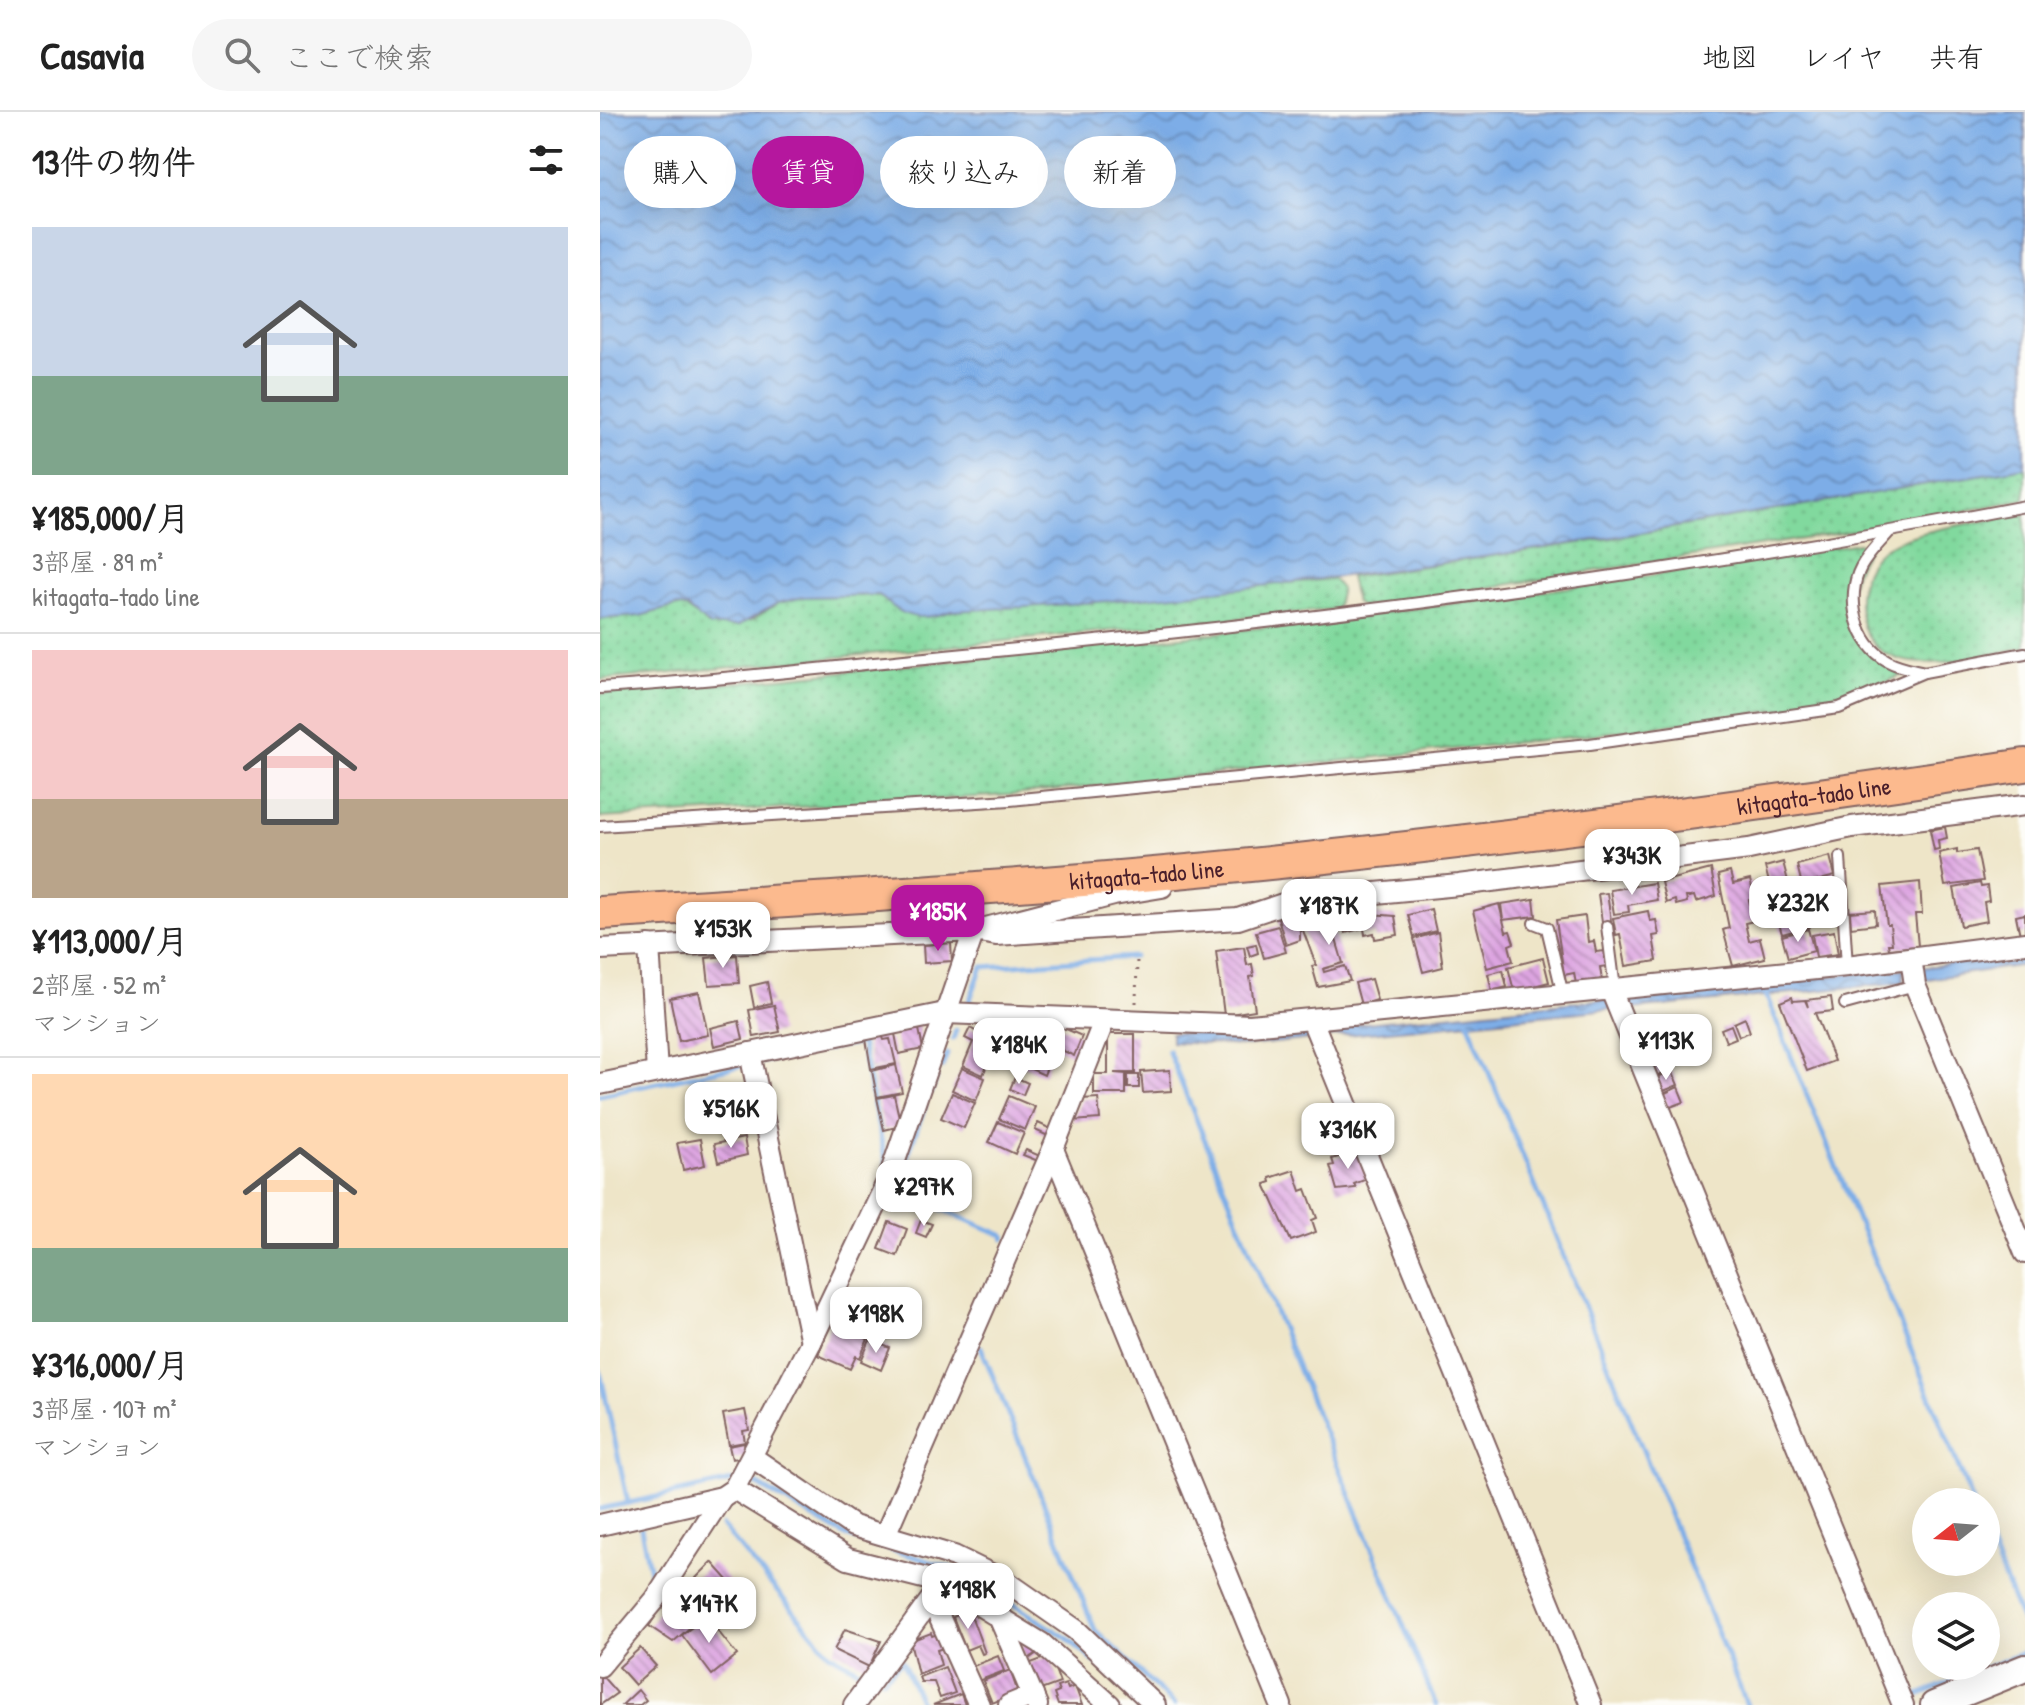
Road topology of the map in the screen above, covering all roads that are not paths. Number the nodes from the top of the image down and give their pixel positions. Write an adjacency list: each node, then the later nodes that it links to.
1 (2025, 506): 2 (lane)
2 (1890, 532): 4 (lane); 5 (lane)
3 (2025, 653): 4 (lane)
4 (1924, 672): 8 (lane)
5 (600, 688)
6 (2025, 765): 10 (main road, kitagata-tado line)
7 (2025, 805): 14 (street)
8 (600, 826)
9 (1840, 857): 19 (lane)
10 (1288, 861): 11 (main road, kitagata-tado line); 14 (street)
11 (600, 913)
12 (1534, 923): 22 (lane)
13 (1607, 926): 21 (lane)
14 (974, 931): 16 (street); 24 (street)
15 (2025, 943): 18 (street)
16 (649, 946): 17 (street); 28 (street)
17 (600, 949)
18 (1911, 958): 19 (street); 20 (street)
19 (1847, 966): 21 (street)
20 (1915, 985): 23 (lane); 31 (street)
21 (1613, 990): 22 (street); 50 (street)
22 (1563, 995): 25 (street)
23 (1845, 1004)
24 (945, 1013): 26 (street); 27 (street); 32 (street)
25 (1312, 1020): 26 (street); 49 (street)
26 (1104, 1021): 30 (street)
27 (750, 1053): 28 (street); 32 (street)
28 (657, 1072): 29 (street)
29 (600, 1084)
30 (1053, 1149): 36 (street); 48 (street)
31 (2025, 1253)
32 (811, 1342): 33 (street)
33 (749, 1462): 34 (street); 36 (street)
34 (728, 1493): 35 (street); 37 (street); 40 (street)
35 (600, 1525)
36 (885, 1535): 47 (street)
37 (943, 1583): 38 (street); 39 (street)
38 (932, 1601): 43 (street); 44 (street)
39 (999, 1616): 42 (street); 46 (street)
40 (600, 1666)
41 (2025, 1668): 51 (street)
42 (1035, 1700): 45 (street)
43 (854, 1705)
44 (979, 1705)
45 (1009, 1705)
46 (1110, 1705)
47 (1155, 1705)
48 (1281, 1705)
49 (1591, 1705)
50 (1903, 1705)
51 (1934, 1705)

